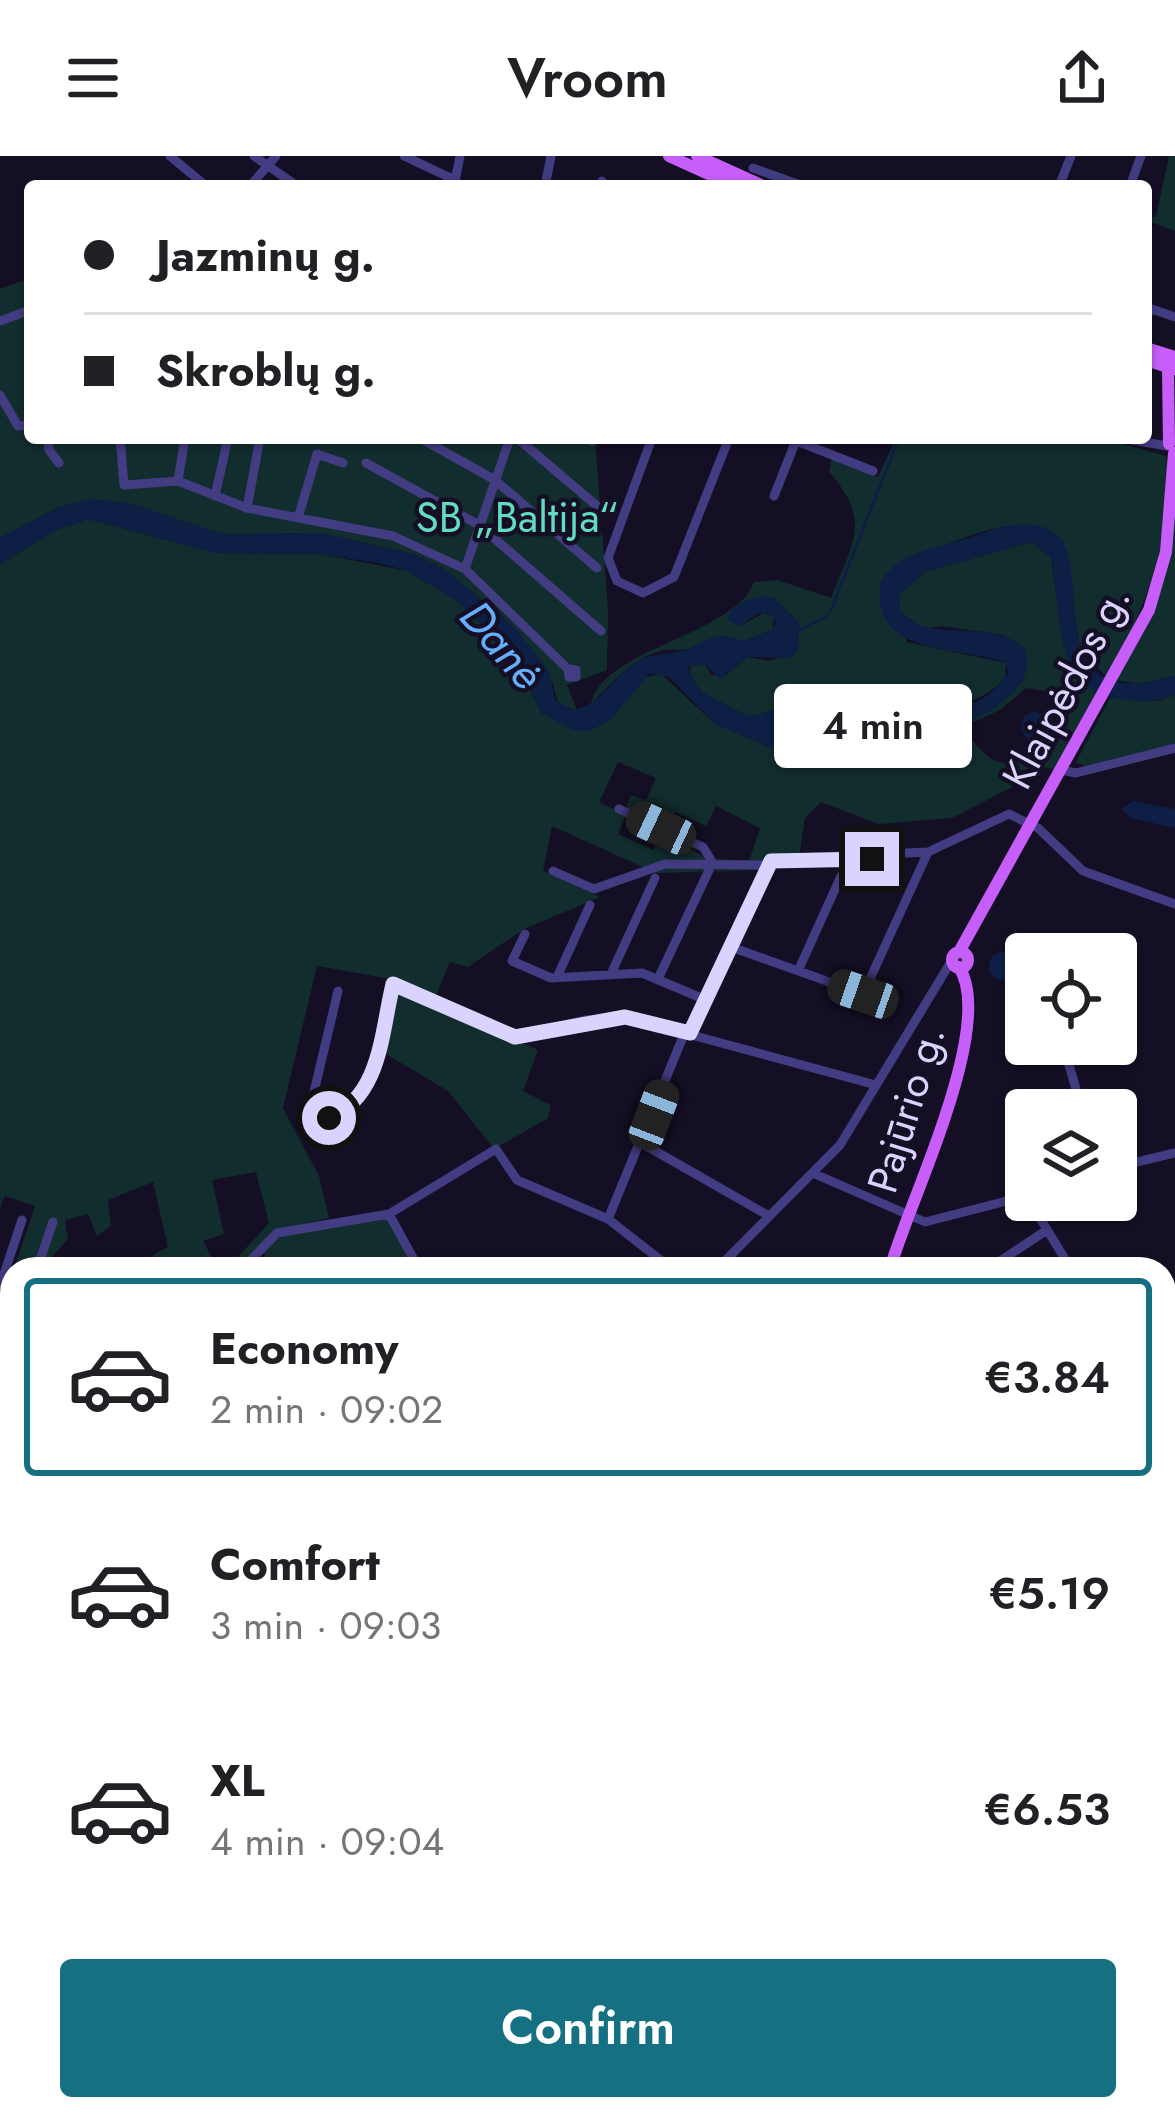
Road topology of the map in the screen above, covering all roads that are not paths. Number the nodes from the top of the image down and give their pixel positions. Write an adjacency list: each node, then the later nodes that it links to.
1 (170, 156): 10 (street)
2 (254, 156): 7 (street)
3 (275, 156): 7 (street)
4 (404, 156): 13 (street)
5 (669, 156): 9 (main road)
6 (697, 156): 9 (main road)
7 (267, 167): 11 (street); 12 (street)
8 (753, 168): 16 (street)
9 (714, 170): 14 (main road); 15 (main road)
10 (199, 180)
11 (255, 180)
12 (288, 180)
13 (448, 180)
14 (726, 180)
15 (745, 180)
16 (778, 180)
17 (1163, 362): 32 (main road, Klaipėdos g.)
18 (0, 394): 19 (street)
19 (24, 426)
20 (48, 444): 35 (street)
21 (121, 444): 38 (street)
22 (184, 444): 38 (street)
23 (227, 444): 39 (street)
24 (259, 444): 42 (street)
25 (431, 444): 37 (street)
26 (510, 444): 37 (street)
27 (520, 444): 41 (street)
28 (650, 444): 29 (street)
29 (727, 444)
30 (792, 444): 40 (street)
31 (806, 444): 36 (street)
32 (1169, 450): 50 (main road, Klaipėdos g.)
33 (343, 463): 43 (street)
34 (366, 463): 44 (street)
35 (59, 464)
36 (873, 471)
37 (495, 480): 44 (street); 45 (street)
38 (178, 481): 39 (street)
39 (214, 496): 42 (street)
40 (774, 496)
41 (597, 506)
42 (247, 508): 43 (street)
43 (298, 518): 46 (street)
44 (479, 525): 46 (street); 47 (street)
45 (597, 568)
46 (465, 569): 48 (street)
47 (601, 632)
48 (568, 669)
49 (1175, 748): 50 (street)
50 (1061, 770): 52 (main road, Klaipėdos g.)
51 (620, 809): 54 (street)
52 (1030, 823): 53 (street); 59 (street); 63 (main road, Klaipėdos g.)
53 (928, 852): 55 (street); 64 (street)
54 (710, 865): 55 (street); 56 (street); 67 (street)
55 (767, 865): 62 (street)
56 (554, 871)
57 (841, 876): 64 (street)
58 (655, 878): 65 (street)
59 (1175, 904)
60 (590, 905): 66 (street)
61 (525, 934): 66 (street)
62 (730, 947): 64 (street); 69 (street)
63 (958, 960): 71 (street); 79 (main road, Pajūrio g.)
64 (798, 971)
65 (611, 974): 66 (street); 67 (street)
66 (557, 977)
67 (658, 979): 69 (street)
68 (338, 991): 70 (street)
69 (706, 1000): 70 (street)
70 (687, 1032): 71 (street); 72 (street)
71 (876, 1085): 75 (street)
72 (643, 1144): 78 (street); 80 (street)
73 (1175, 1153): 74 (street)
74 (1137, 1162)
75 (814, 1174): 78 (street); 79 (street)
76 (1005, 1204): 79 (street)
77 (389, 1214): 80 (street); 87 (street); 88 (street)
78 (770, 1216): 90 (street)
79 (910, 1217): 91 (main road, Pajūrio g.)
80 (608, 1219): 89 (street)
81 (22, 1220): 85 (street)
82 (1041, 1221): 84 (street)
83 (52, 1222): 86 (street)
84 (1047, 1231): 92 (street); 93 (street)
85 (10, 1257)
86 (41, 1257)
87 (253, 1257)
88 (412, 1257)
89 (657, 1257)
90 (729, 1257)
91 (897, 1257)
92 (1007, 1257)
93 (1063, 1257)

